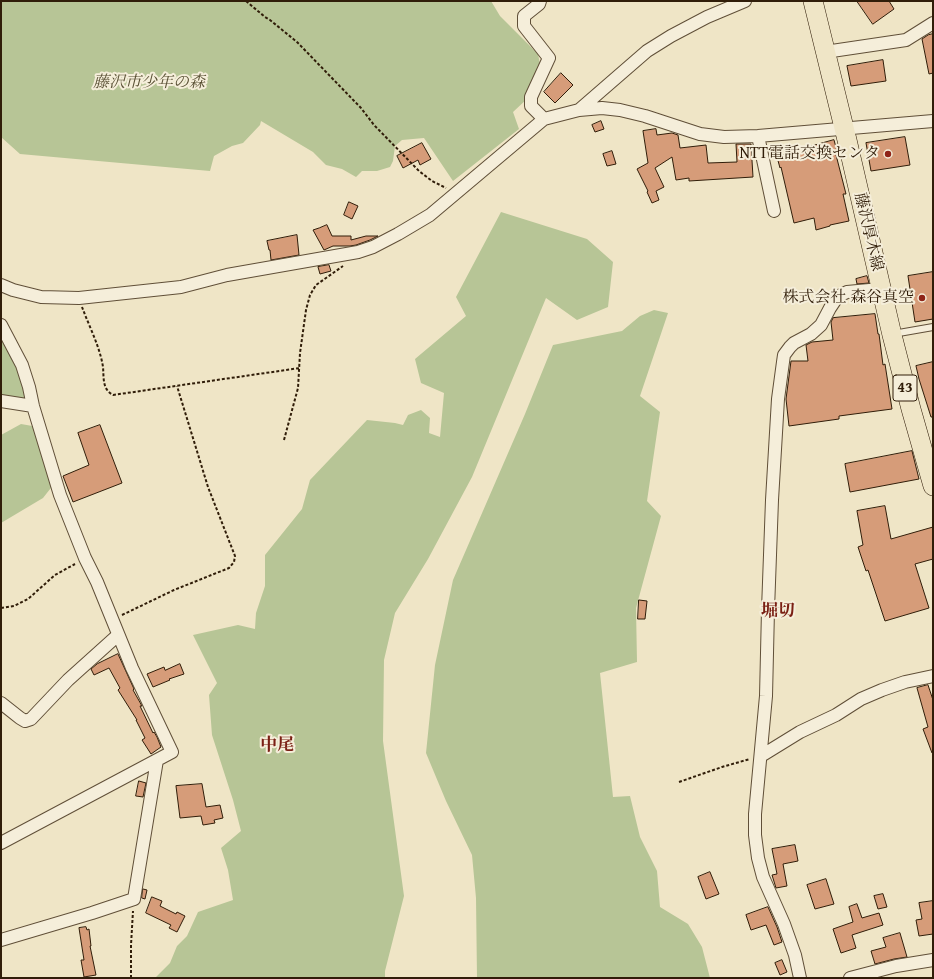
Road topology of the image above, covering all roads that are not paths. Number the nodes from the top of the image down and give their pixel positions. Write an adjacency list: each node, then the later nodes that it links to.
1 (540, 1): 7 (street)
2 (746, 1): 6 (street)
3 (813, 1): 5 (main road, 藤沢厚木線 / 43)
4 (933, 23): 5 (street)
5 (825, 52): 9 (main road, 藤沢厚木線 / 43)
6 (579, 110): 7 (street); 10 (street)
7 (544, 120): 12 (street)
8 (933, 122): 9 (street)
9 (844, 128): 10 (street); 13 (main road, 藤沢厚木線 / 43)
10 (758, 136): 11 (street)
11 (774, 211)
12 (1, 286)
13 (881, 289): 16 (main road, 藤沢厚木線 / 43); 23 (street)
14 (1, 325): 18 (street)
15 (933, 327): 16 (lane)
16 (892, 335): 19 (main road, 藤沢厚木線 / 43)
17 (1, 401): 18 (street)
18 (32, 406): 20 (street)
19 (933, 486)
20 (118, 635): 22 (street); 24 (street)
21 (933, 678): 23 (street)
22 (1, 702)
23 (761, 756): 28 (street)
24 (157, 760): 25 (street); 26 (street)
25 (1, 844)
26 (1, 940)
27 (933, 960): 29 (street)
28 (800, 978)
29 (850, 978)

